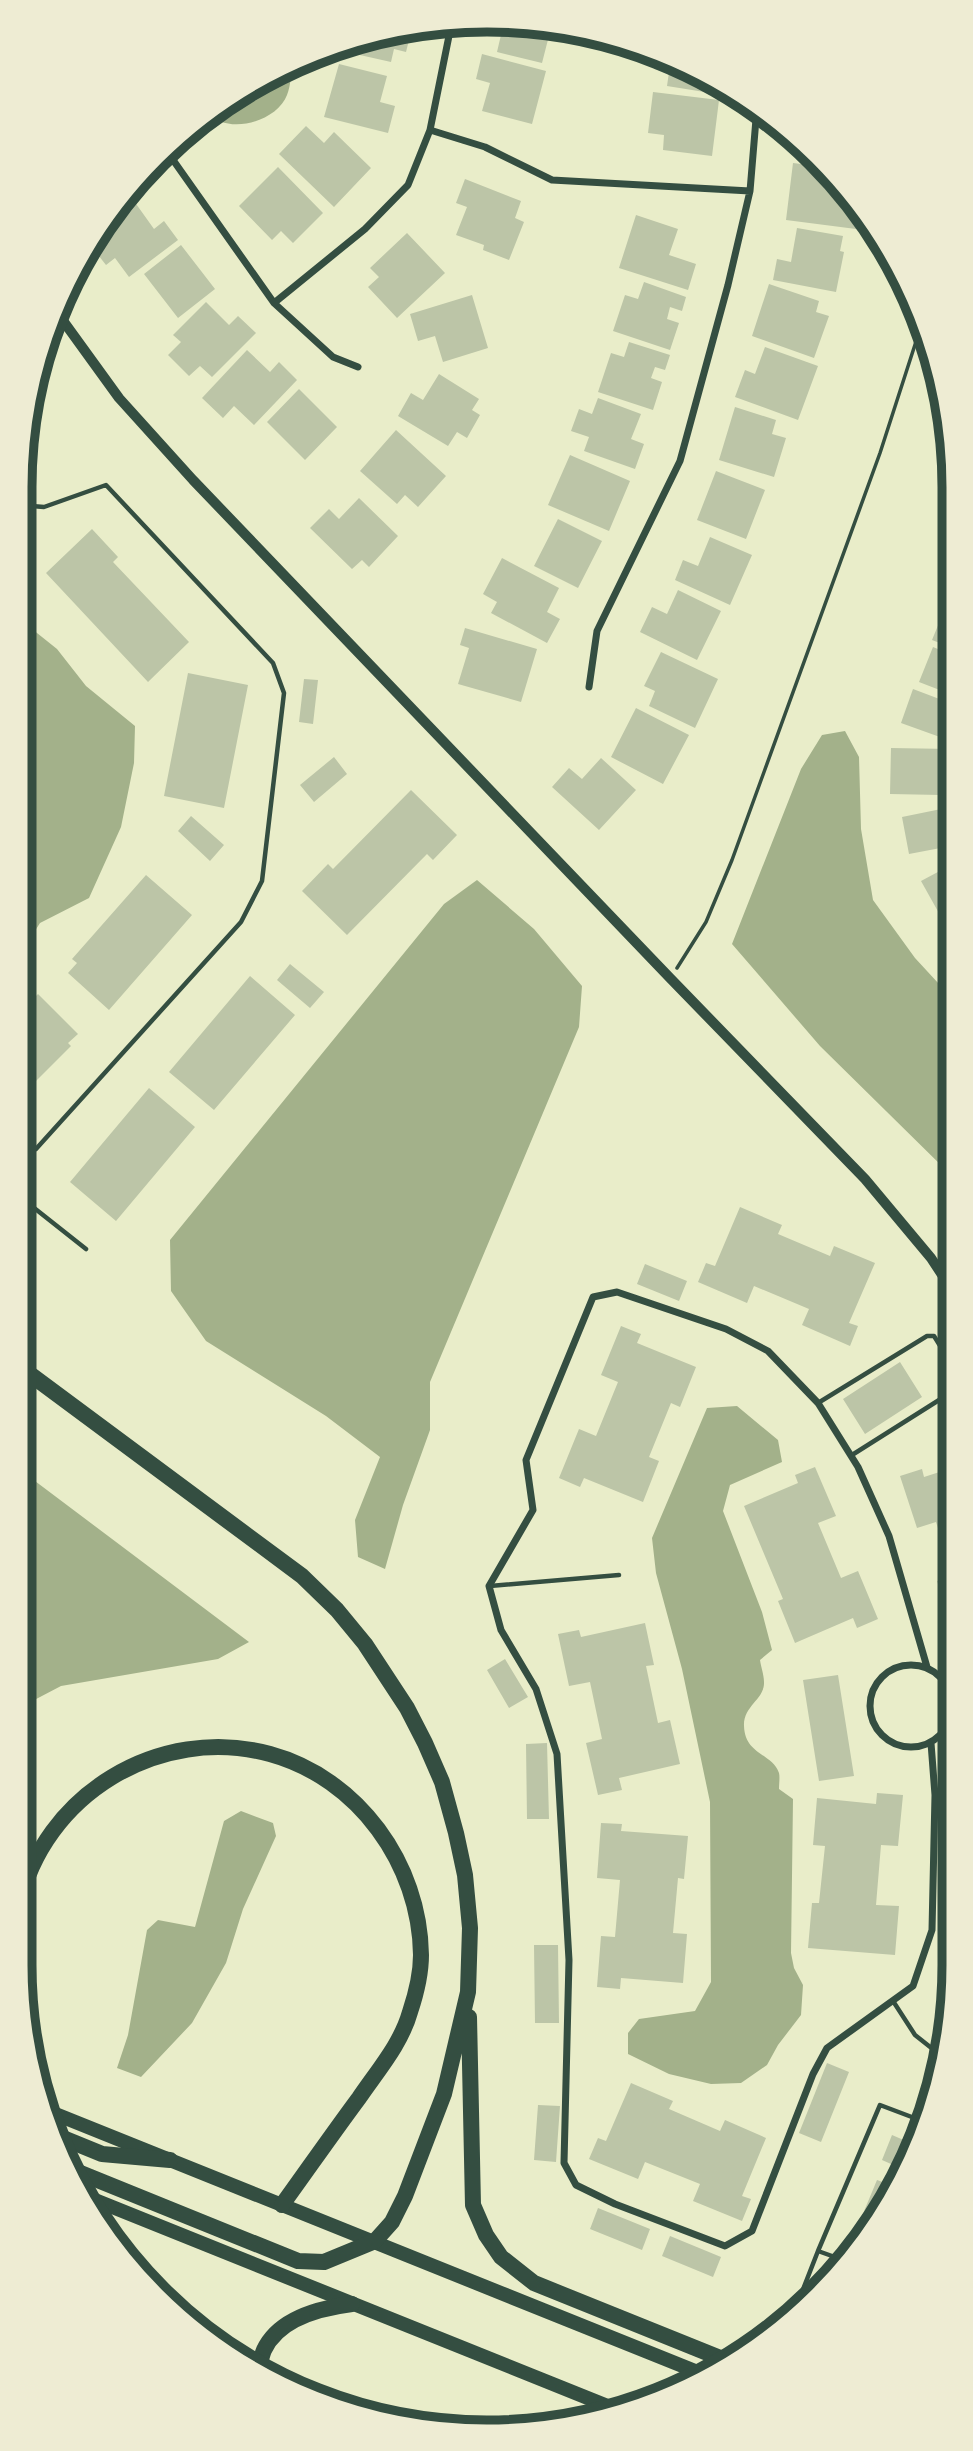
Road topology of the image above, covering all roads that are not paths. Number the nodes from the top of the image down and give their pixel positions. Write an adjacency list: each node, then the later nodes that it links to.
1 (450, 33): 3 (street)
2 (756, 121): 5 (street)
3 (430, 130): 5 (street); 6 (street)
4 (172, 158): 6 (street)
5 (750, 191): 10 (street)
6 (274, 303): 8 (street)
7 (63, 320): 14 (street)
8 (358, 367)
9 (32, 506): 11 (lane)
10 (589, 687)
11 (32, 1150)
12 (32, 1206): 13 (lane)
13 (86, 1249)
14 (942, 1275)
15 (942, 1349): 18 (lane)
16 (32, 1376): 27 (highway)
17 (942, 1398): 19 (lane)
18 (818, 1403): 19 (street); 21 (street)
19 (851, 1456): 22 (street)
20 (619, 1575): 21 (lane)
21 (489, 1586): 28 (street)
22 (927, 1667): 23 (street); 25 (street)
23 (942, 1678)
24 (942, 1732): 25 (street)
25 (931, 1742): 28 (street)
26 (32, 1868): 36 (highway)
27 (468, 1992): 37 (highway); 42 (highway)
28 (892, 2000): 29 (lane)
29 (934, 2050)
30 (57, 2114): 33 (highway)
31 (914, 2118): 38 (lane)
32 (66, 2139): 33 (highway)
33 (170, 2160): 36 (highway)
34 (82, 2174): 37 (highway)
35 (98, 2201): 41 (highway)
36 (282, 2205): 37 (highway)
37 (375, 2241): 44 (highway)
38 (818, 2251): 39 (lane); 40 (lane)
39 (835, 2258)
40 (802, 2292)
41 (352, 2304): 43 (highway); 45 (highway)
42 (717, 2357)
43 (261, 2360)
44 (693, 2370)
45 (603, 2404)

